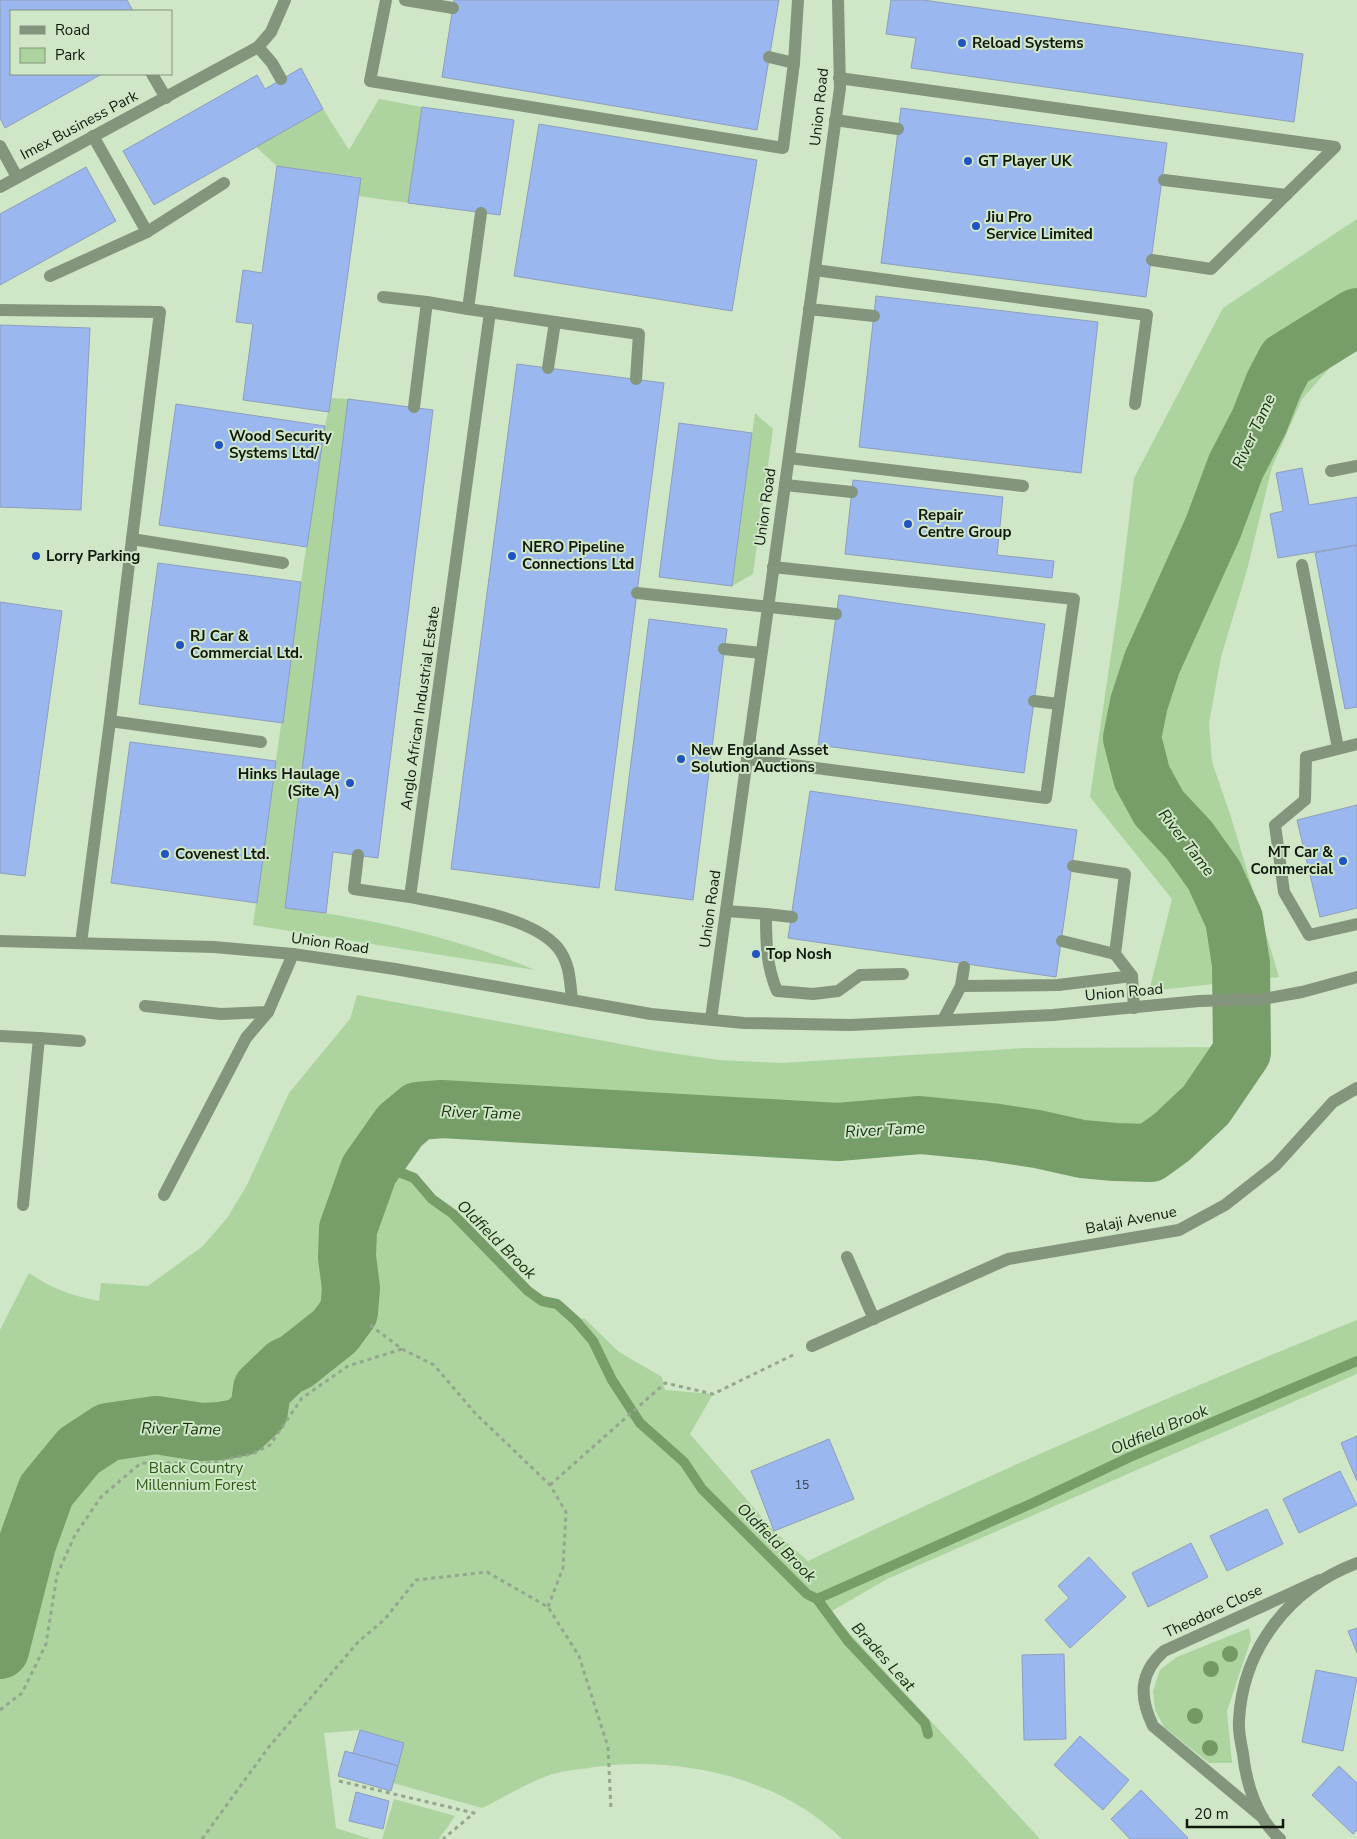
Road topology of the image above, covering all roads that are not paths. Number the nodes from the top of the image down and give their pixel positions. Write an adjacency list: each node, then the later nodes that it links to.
1 (285, 0): 7 (street, Imex Business Park)
2 (386, 0): 9 (street)
3 (405, 0): 6 (street)
4 (798, 0): 9 (street)
5 (838, 0): 11 (street, Union Road)
6 (453, 8)
7 (258, 47): 12 (street); 13 (street, Imex Business Park)
8 (769, 57): 9 (street)
9 (794, 63)
10 (153, 75): 13 (street)
11 (839, 78): 14 (street, Union Road); 22 (street)
12 (281, 79)
13 (166, 98): 16 (street, Imex Business Park)
14 (835, 120): 15 (street); 26 (street, Union Road)
15 (898, 129)
16 (93, 136): 18 (street, Imex Business Park); 24 (street)
17 (0, 146): 18 (street)
18 (17, 177): 21 (street, Imex Business Park)
19 (1164, 180): 22 (street)
20 (224, 184): 24 (street)
21 (0, 187)
22 (1286, 195): 25 (street)
23 (481, 213): 30 (street)
24 (147, 232): 27 (street)
25 (1152, 260)
26 (814, 270): 31 (street, Union Road); 38 (street)
27 (50, 276)
28 (383, 297): 29 (street)
29 (427, 302): 30 (street); 39 (street)
30 (468, 309): 33 (street)
31 (809, 309): 34 (street); 40 (street, Union Road)
32 (0, 310): 46 (street)
33 (490, 312): 35 (street); 64 (street, Anglo African Industrial Estate)
34 (874, 316)
35 (555, 322): 36 (street); 37 (street)
36 (548, 368)
37 (636, 379)
38 (1135, 404)
39 (414, 407)
40 (788, 458): 43 (street, Union Road); 44 (street)
41 (1357, 466): 42 (street)
42 (1331, 471)
43 (784, 485): 45 (street); 49 (street, Union Road)
44 (1023, 486)
45 (852, 492)
46 (132, 540): 47 (street); 57 (street)
47 (283, 563)
48 (1302, 564): 60 (street)
49 (773, 566): 51 (street, Union Road); 56 (street)
50 (637, 593): 51 (street)
51 (768, 606): 52 (street); 54 (street, Union Road)
52 (836, 614)
53 (724, 649): 54 (street)
54 (761, 653): 61 (street, Union Road)
55 (1034, 701): 56 (street)
56 (1060, 704): 61 (street)
57 (110, 720): 58 (street); 71 (street)
58 (261, 742)
59 (1357, 744): 60 (street)
60 (1338, 748): 68 (street)
61 (747, 759): 65 (street, Union Road)
62 (358, 856): 64 (street)
63 (1073, 866): 73 (street)
64 (410, 897): 79 (street)
65 (726, 911): 66 (street); 83 (street, Union Road)
66 (766, 914): 67 (street); 75 (street)
67 (792, 916)
68 (1357, 924)
69 (0, 941): 71 (street, Union Road)
70 (1062, 941): 73 (street)
71 (82, 944): 72 (street, Union Road)
72 (293, 954): 79 (street, Union Road); 82 (street)
73 (1115, 954): 76 (street)
74 (964, 966): 78 (street)
75 (903, 974)
76 (1132, 976): 78 (street); 81 (street)
77 (1357, 977): 81 (street, Union Road)
78 (961, 986): 84 (street)
79 (572, 1000): 83 (street, Union Road)
80 (145, 1006): 82 (street)
81 (1134, 1008): 84 (street, Union Road)
82 (268, 1012): 89 (street)
83 (711, 1019): 84 (street, Union Road)
84 (943, 1020)
85 (0, 1036): 86 (street)
86 (40, 1038): 87 (street); 90 (street)
87 (80, 1040)
88 (1357, 1088): 92 (street, Balaji Avenue)
89 (164, 1195)
90 (23, 1204)
91 (847, 1257): 92 (street)
92 (874, 1319): 93 (street, Balaji Avenue)
93 (812, 1346)
94 (1357, 1563): 95 (street, Theodore Close)
95 (1320, 1580): 96 (street, Theodore Close); 96 (street, Theodore Close)
96 (1263, 1818): 97 (street, Theodore Close)
97 (1280, 1839)

